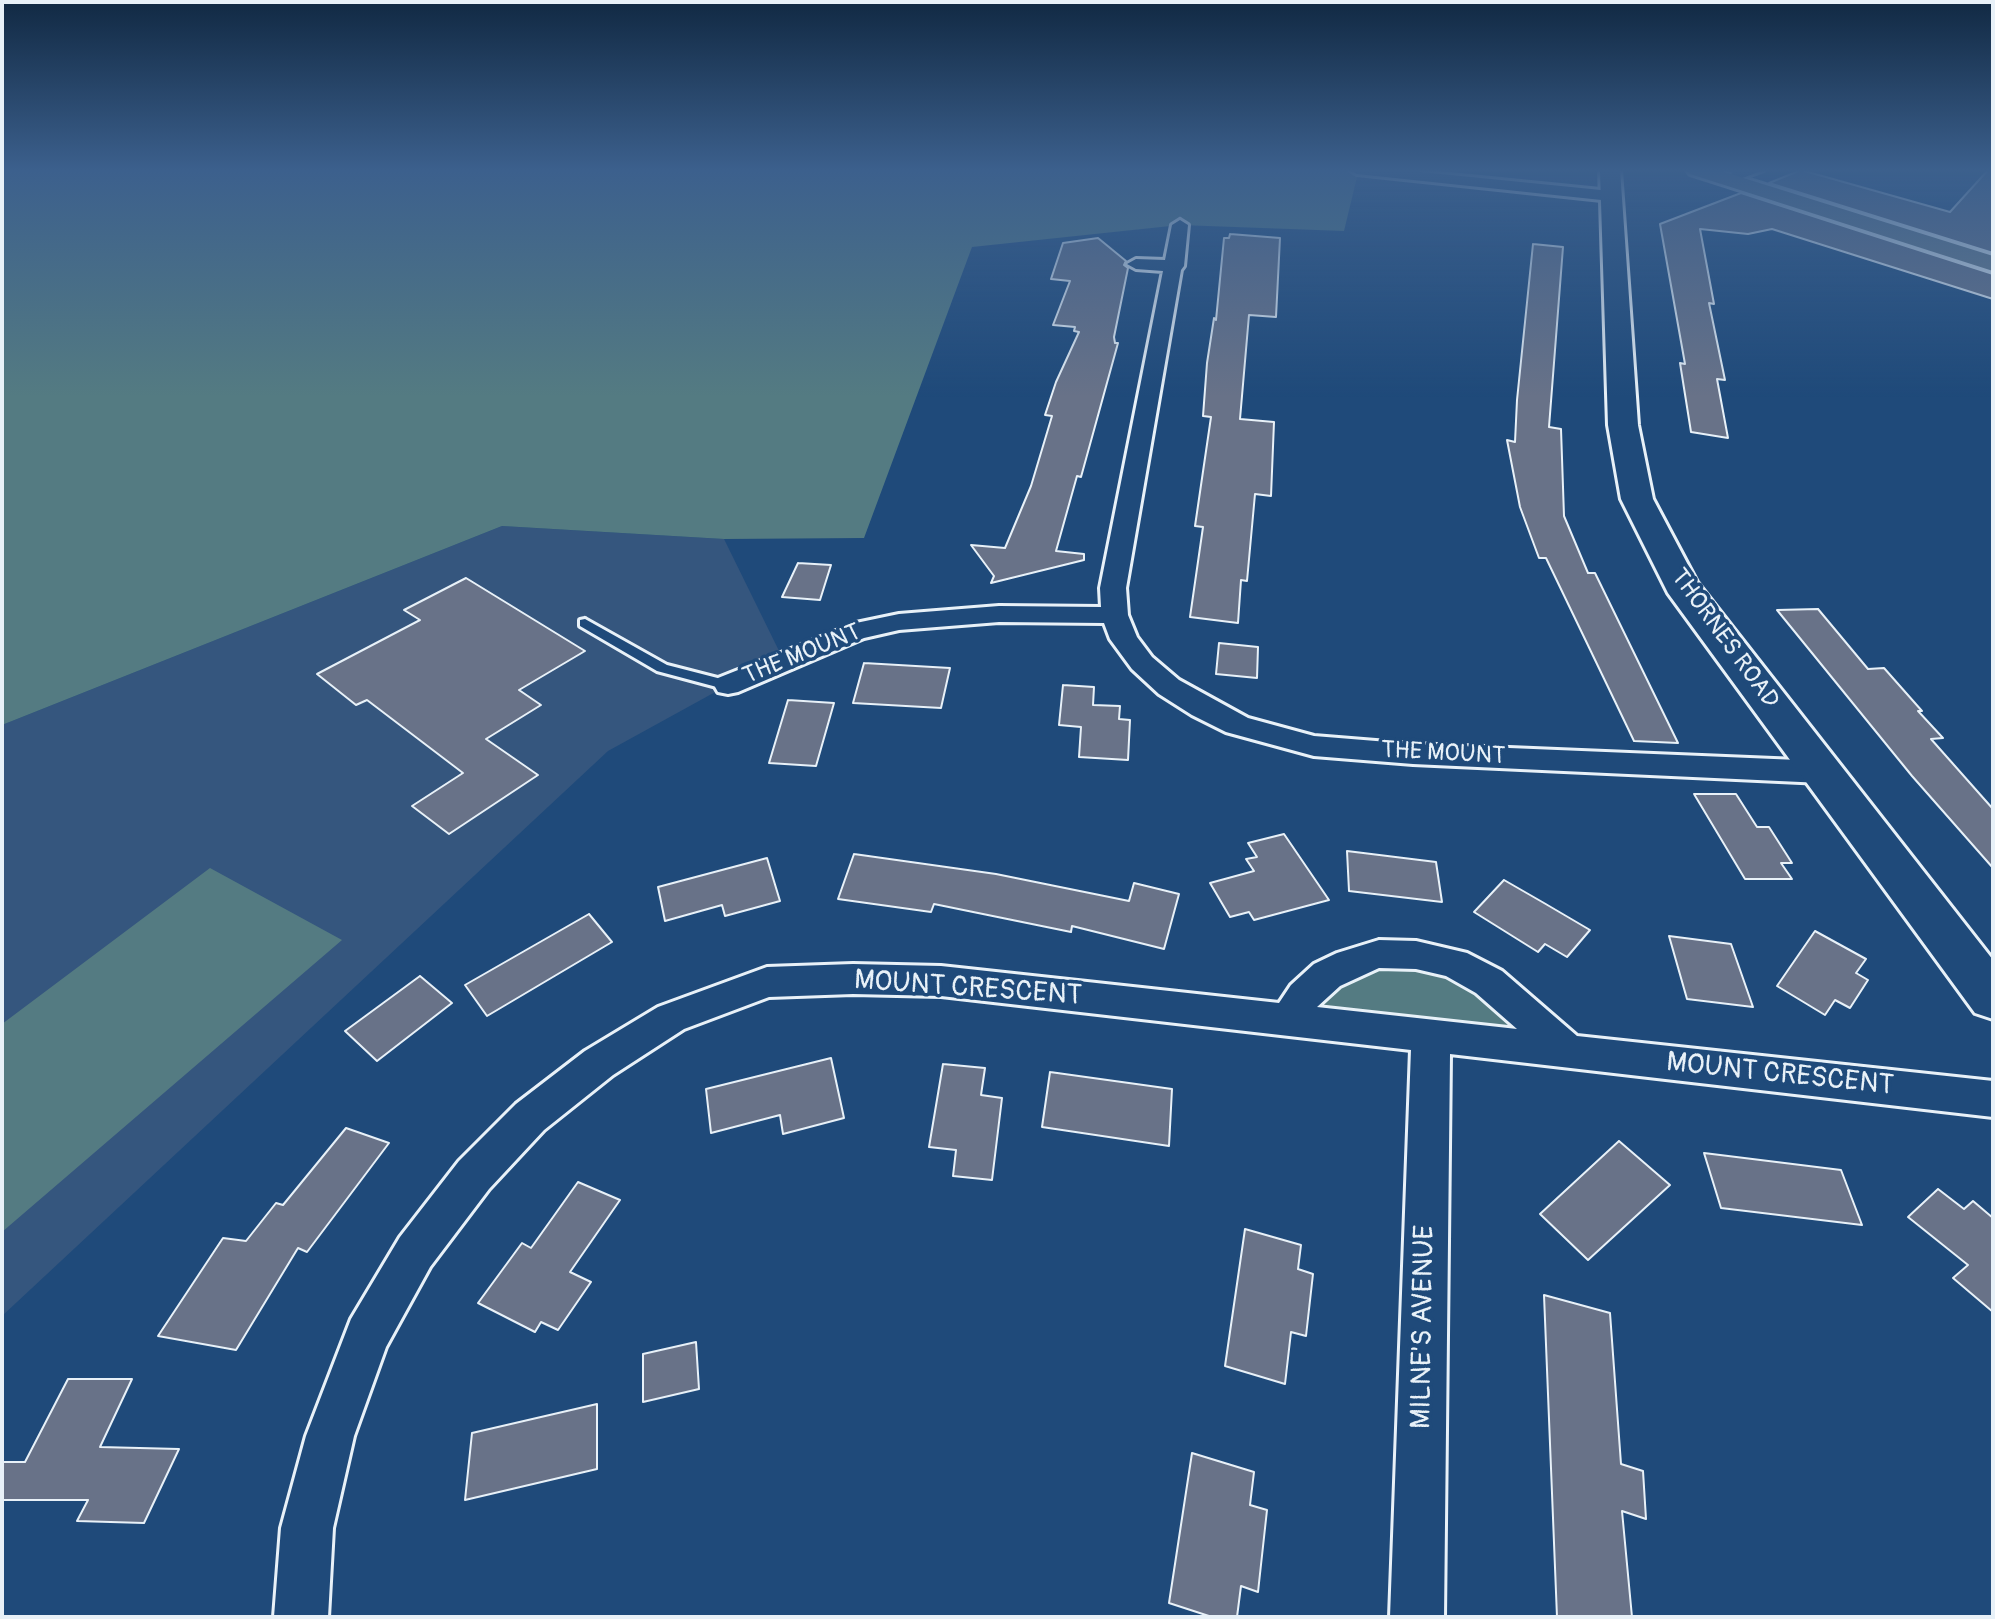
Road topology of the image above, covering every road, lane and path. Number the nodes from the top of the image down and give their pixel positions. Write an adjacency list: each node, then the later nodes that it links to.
1 (1177, 246): 6 (street, THE MOUNT)
2 (1613, 246): 10 (street, THORNES ROAD)
3 (1941, 246): 5 (highway)
4 (1136, 264): 6 (street)
5 (1993, 264)
6 (1175, 266): 7 (street, THE MOUNT)
7 (1115, 615): 9 (street, THE MOUNT); 10 (street, THE MOUNT)
8 (585, 623): 9 (lane)
9 (728, 685)
10 (1822, 772): 11 (street, THORNES ROAD)
11 (1993, 998)
12 (1288, 1020): 13 (street, MOUNT CRESCENT); 14 (street); 16 (street, MOUNT CRESCENT)
13 (1431, 1036): 14 (street, MOUNT CRESCENT); 17 (street, MILNE'S AVENUE)
14 (1568, 1051): 15 (street, MOUNT CRESCENT)
15 (1993, 1099)
16 (301, 1617)
17 (1417, 1617)

